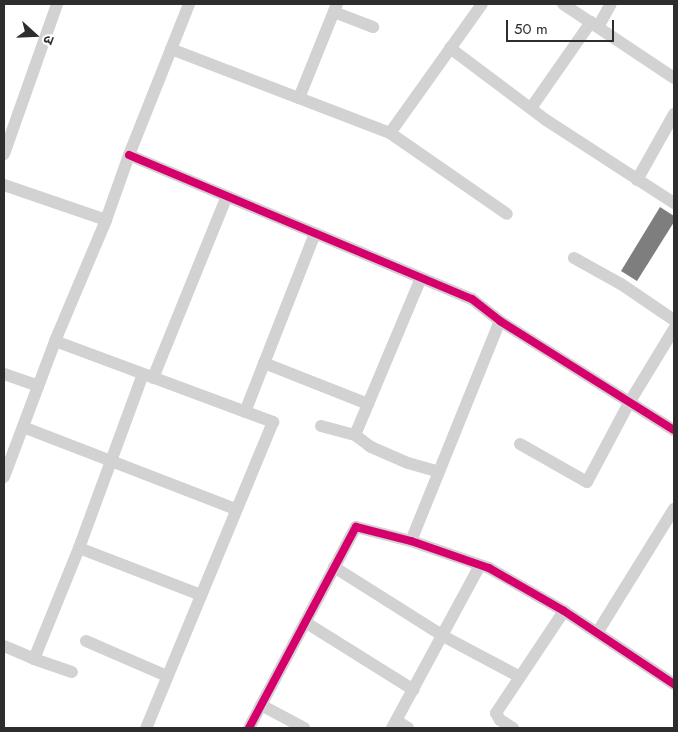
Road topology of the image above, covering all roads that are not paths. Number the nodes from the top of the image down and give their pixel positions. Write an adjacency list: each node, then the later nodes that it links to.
1 (57, 4): 16 (street)
2 (189, 4): 10 (street)
3 (482, 4): 9 (street)
4 (563, 4): 7 (street)
5 (611, 4): 7 (street)
6 (336, 8): 8 (street); 12 (street)
7 (594, 25): 11 (street); 13 (street)
8 (373, 27)
9 (450, 48): 13 (street); 15 (street)
10 (171, 49): 12 (street); 17 (street)
11 (674, 78)
12 (299, 98): 15 (street)
13 (532, 108): 18 (street)
14 (674, 114): 18 (street)
15 (390, 133): 22 (street)
16 (4, 154)
17 (129, 155): 20 (street); 23 (street)
18 (637, 180): 21 (street)
19 (4, 185): 23 (street)
20 (226, 196): 24 (street); 33 (street)
21 (674, 203)
22 (507, 214)
23 (106, 220): 30 (street)
24 (315, 233): 26 (street); 31 (street)
25 (574, 258): 27 (street)
26 (421, 278): 28 (street); 35 (street)
27 (674, 320)
28 (500, 321): 36 (street); 44 (street)
29 (674, 329): 36 (street)
30 (55, 341): 33 (street); 34 (street)
31 (264, 363): 35 (street); 37 (street)
32 (4, 374): 34 (street)
33 (148, 376): 37 (street); 43 (street)
34 (38, 386): 39 (street)
35 (368, 404): 41 (street)
36 (629, 404): 40 (street); 42 (street)
37 (245, 412): 46 (street)
38 (321, 426): 41 (street)
39 (23, 427): 43 (street); 45 (street)
40 (674, 430)
41 (356, 435): 44 (street)
42 (520, 444)
43 (112, 461): 46 (street); 51 (street)
44 (439, 472): 50 (street)
45 (4, 477)
46 (236, 509): 54 (street)
47 (674, 509): 48 (street)
48 (663, 528): 49 (street); 57 (street)
49 (674, 535)
50 (411, 541): 52 (street); 53 (street)
51 (79, 548): 54 (street); 61 (street)
52 (480, 565): 55 (street); 58 (street)
53 (334, 567): 56 (street); 58 (street)
54 (200, 596): 63 (street)
55 (564, 611): 57 (street); 64 (street)
56 (305, 622): 66 (street); 67 (street)
57 (598, 633): 65 (street)
58 (443, 636): 64 (street); 66 (street)
59 (86, 641): 63 (street)
60 (4, 646): 61 (street)
61 (34, 660): 62 (street)
62 (72, 672)
63 (167, 676): 69 (street)
64 (520, 678): 73 (street)
65 (674, 684)
66 (414, 690): 68 (street)
67 (261, 705): 70 (street); 71 (street)
68 (394, 725): 72 (street)
69 (146, 728)
70 (249, 728)
71 (304, 728)
72 (408, 728)
73 (513, 728)

